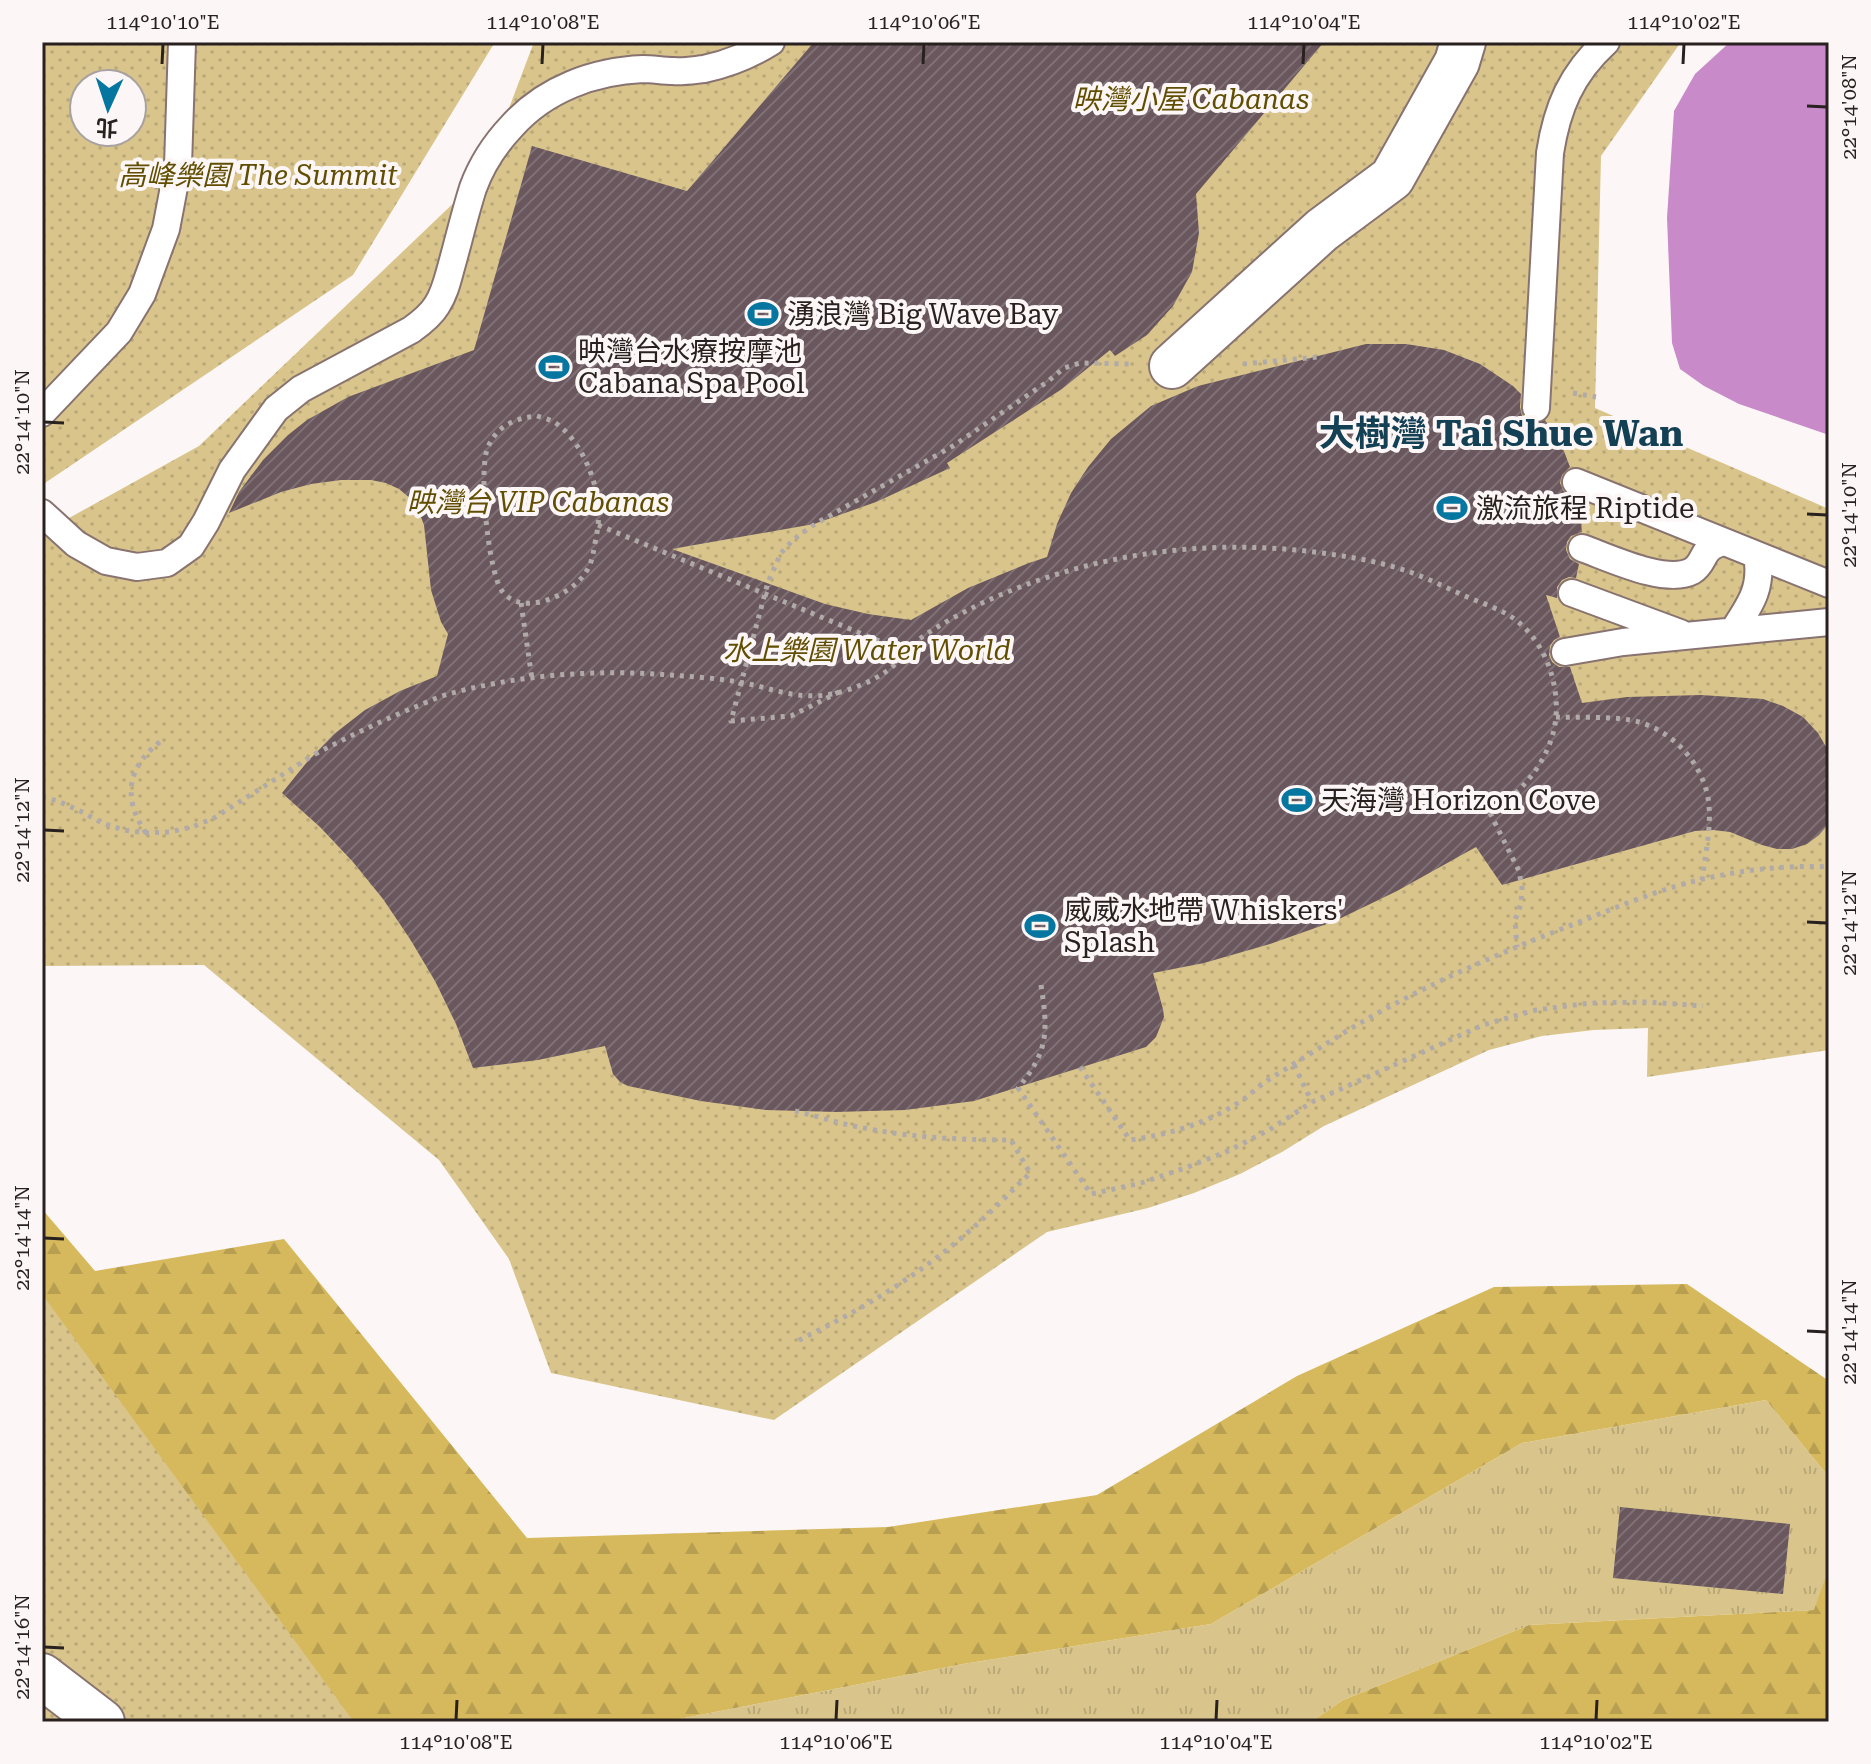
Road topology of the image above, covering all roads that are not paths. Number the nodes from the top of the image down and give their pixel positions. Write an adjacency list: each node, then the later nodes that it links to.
1 (182, 42): 7 (lane)
2 (771, 42): 9 (lane)
3 (1463, 42): 5 (street)
4 (1606, 42): 6 (lane)
5 (1172, 366)
6 (1536, 408)
7 (42, 413)
8 (1576, 482): 10 (lane)
9 (42, 513)
10 (1724, 542): 11 (lane); 12 (lane)
11 (1582, 548)
12 (1757, 555): 13 (lane); 16 (lane)
13 (1829, 584)
14 (1572, 593): 17 (lane)
15 (1829, 622): 16 (lane)
16 (1733, 631): 17 (lane)
17 (1687, 635): 18 (lane)
18 (1565, 652)
19 (42, 1676): 20 (street)
20 (102, 1722)

